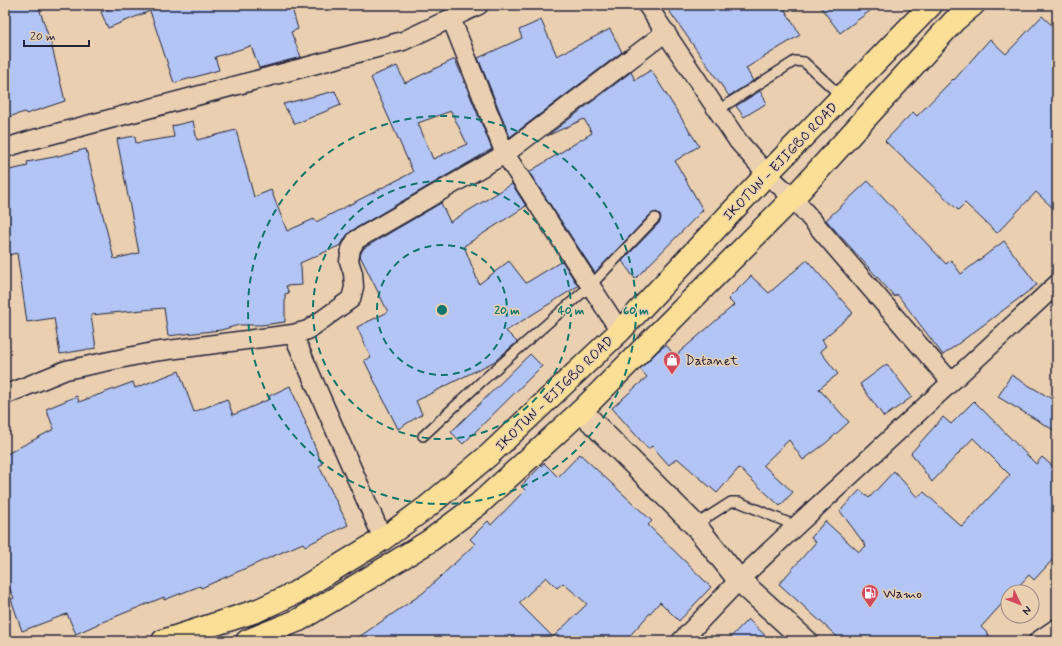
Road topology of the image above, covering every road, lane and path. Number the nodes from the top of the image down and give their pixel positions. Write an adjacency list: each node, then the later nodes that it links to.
1 (479, 5): 5 (street)
2 (648, 5): 6 (street)
3 (931, 5): 7 (main road, IKOTUN - EJIGBO ROAD)
4 (973, 5): 12 (main road, IKOTUN - EJIGBO ROAD)
5 (450, 18): 9 (street); 10 (street)
6 (666, 32): 8 (street); 10 (street)
7 (842, 97): 8 (lane); 11 (main road, IKOTUN - EJIGBO ROAD)
8 (718, 110): 11 (street)
9 (5, 148)
10 (505, 154): 15 (street); 17 (street)
11 (767, 174): 12 (street); 16 (main road, IKOTUN - EJIGBO ROAD)
12 (793, 198): 18 (street); 20 (main road, IKOTUN - EJIGBO ROAD)
13 (655, 218): 15 (lane)
14 (1057, 284): 18 (street)
15 (591, 286): 16 (street); 21 (lane)
16 (620, 331): 24 (main road, IKOTUN - EJIGBO ROAD)
17 (293, 334): 19 (street); 24 (street)
18 (951, 382): 23 (street)
19 (5, 395)
20 (581, 411): 22 (street); 28 (main road, IKOTUN - EJIGBO ROAD)
21 (423, 436)
22 (695, 525): 23 (lane); 25 (street)
23 (796, 526): 25 (street)
24 (383, 539): 27 (main road, IKOTUN - EJIGBO ROAD)
25 (739, 580): 29 (street); 30 (street)
26 (1057, 628): 31 (street)
27 (163, 641)
28 (247, 641)
29 (681, 641)
30 (806, 641)
31 (1038, 641)

